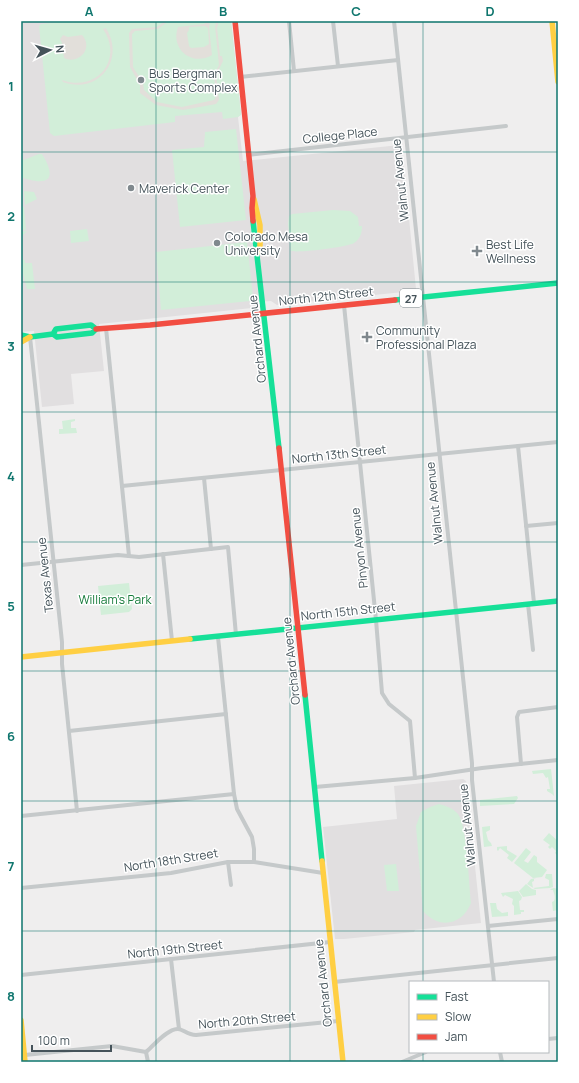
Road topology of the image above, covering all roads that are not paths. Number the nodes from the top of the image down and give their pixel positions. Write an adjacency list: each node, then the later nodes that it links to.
1 (234, 21): 9 (street, Orchard Avenue)
2 (289, 21): 8 (street)
3 (333, 21): 7 (street)
4 (394, 21): 6 (street, Walnut Avenue)
5 (552, 21): 10 (street)
6 (398, 60): 7 (street); 12 (street, Walnut Avenue)
7 (338, 66): 8 (street)
8 (294, 71): 9 (street)
9 (240, 77): 13 (street, Orchard Avenue)
10 (558, 82)
11 (506, 126): 12 (street, College Place)
12 (406, 138): 13 (street, College Place); 15 (street, Walnut Avenue)
13 (248, 155): 17 (street, Orchard Avenue)
14 (558, 283): 15 (street, North 12th Street / 27)
15 (422, 297): 16 (street, North 12th Street / 27); 24 (street, Walnut Avenue)
16 (344, 305): 17 (street, North 12th Street / 27); 25 (street, Pinyon Avenue)
17 (265, 313): 18 (street, North 12th Street / 27); 26 (street, Orchard Avenue)
18 (106, 328): 20 (street, North 12th Street / 27); 28 (street)
19 (21, 335): 20 (street, North 12th Street / 27)
20 (30, 337): 21 (street, North 12th Street / 27); 34 (street, Texas Avenue)
21 (21, 342)
22 (558, 442): 23 (street, North 13th Street)
23 (518, 446): 24 (street, North 13th Street); 30 (street)
24 (439, 454): 25 (street, North 13th Street); 38 (street, Walnut Avenue)
25 (360, 462): 26 (street, North 13th Street); 39 (street, Pinyon Avenue)
26 (282, 470): 27 (street, North 13th Street); 40 (street, Orchard Avenue)
27 (204, 478): 28 (street, North 13th Street); 31 (street)
28 (122, 486): 33 (street)
29 (558, 523): 30 (street)
30 (526, 526): 37 (street)
31 (211, 549): 32 (street); 41 (street)
32 (163, 554): 33 (street); 43 (street)
33 (129, 556): 34 (street)
34 (54, 562): 35 (street); 45 (street, Texas Avenue)
35 (21, 565)
36 (558, 601): 37 (street, North 15th Street)
37 (531, 603): 38 (street, North 15th Street); 44 (street)
38 (456, 611): 39 (street, North 15th Street); 52 (street, Walnut Avenue)
39 (376, 620): 40 (street, North 15th Street); 53 (street, Pinyon Avenue)
40 (299, 628): 41 (street, North 15th Street); 54 (street, Orchard Avenue)
41 (236, 635): 42 (street, North 15th Street)
42 (218, 636): 43 (street, North 15th Street); 48 (street)
43 (172, 641): 45 (street, North 15th Street)
44 (533, 650)
45 (62, 652): 46 (street, North 15th Street); 49 (street, Texas Avenue)
46 (21, 657)
47 (558, 707): 51 (street)
48 (226, 714): 49 (street); 55 (street)
49 (69, 731): 56 (street, Texas Avenue)
50 (558, 760): 51 (street)
51 (521, 764): 52 (street)
52 (472, 770): 53 (street); 64 (street, Walnut Avenue)
53 (415, 778): 54 (street)
54 (315, 787): 60 (street, Orchard Avenue)
55 (234, 794): 56 (street); 59 (street)
56 (77, 811): 57 (street)
57 (21, 816)
58 (228, 862): 59 (street, North 18th Street); 61 (street); 62 (street, North 18th Street)
59 (254, 862): 60 (street, North 18th Street)
60 (323, 873): 65 (street, Orchard Avenue)
61 (231, 885)
62 (21, 888)
63 (558, 919): 64 (street)
64 (488, 926): 68 (street, Walnut Avenue)
65 (330, 942): 67 (street, North 19th Street); 71 (street, Orchard Avenue)
66 (558, 958): 68 (street)
67 (171, 959): 69 (street, North 19th Street); 74 (street)
68 (492, 965): 70 (street, Walnut Avenue); 71 (street)
69 (21, 975)
70 (494, 981)
71 (334, 982): 73 (street, Orchard Avenue)
72 (21, 1020): 77 (street)
73 (338, 1021): 74 (street, North 20th Street); 80 (street, Orchard Avenue)
74 (179, 1029): 75 (street)
75 (146, 1052): 77 (street); 79 (street)
76 (424, 1053): 81 (street)
77 (25, 1055): 78 (street)
78 (25, 1062)
79 (148, 1062)
80 (343, 1062)
81 (402, 1062)

